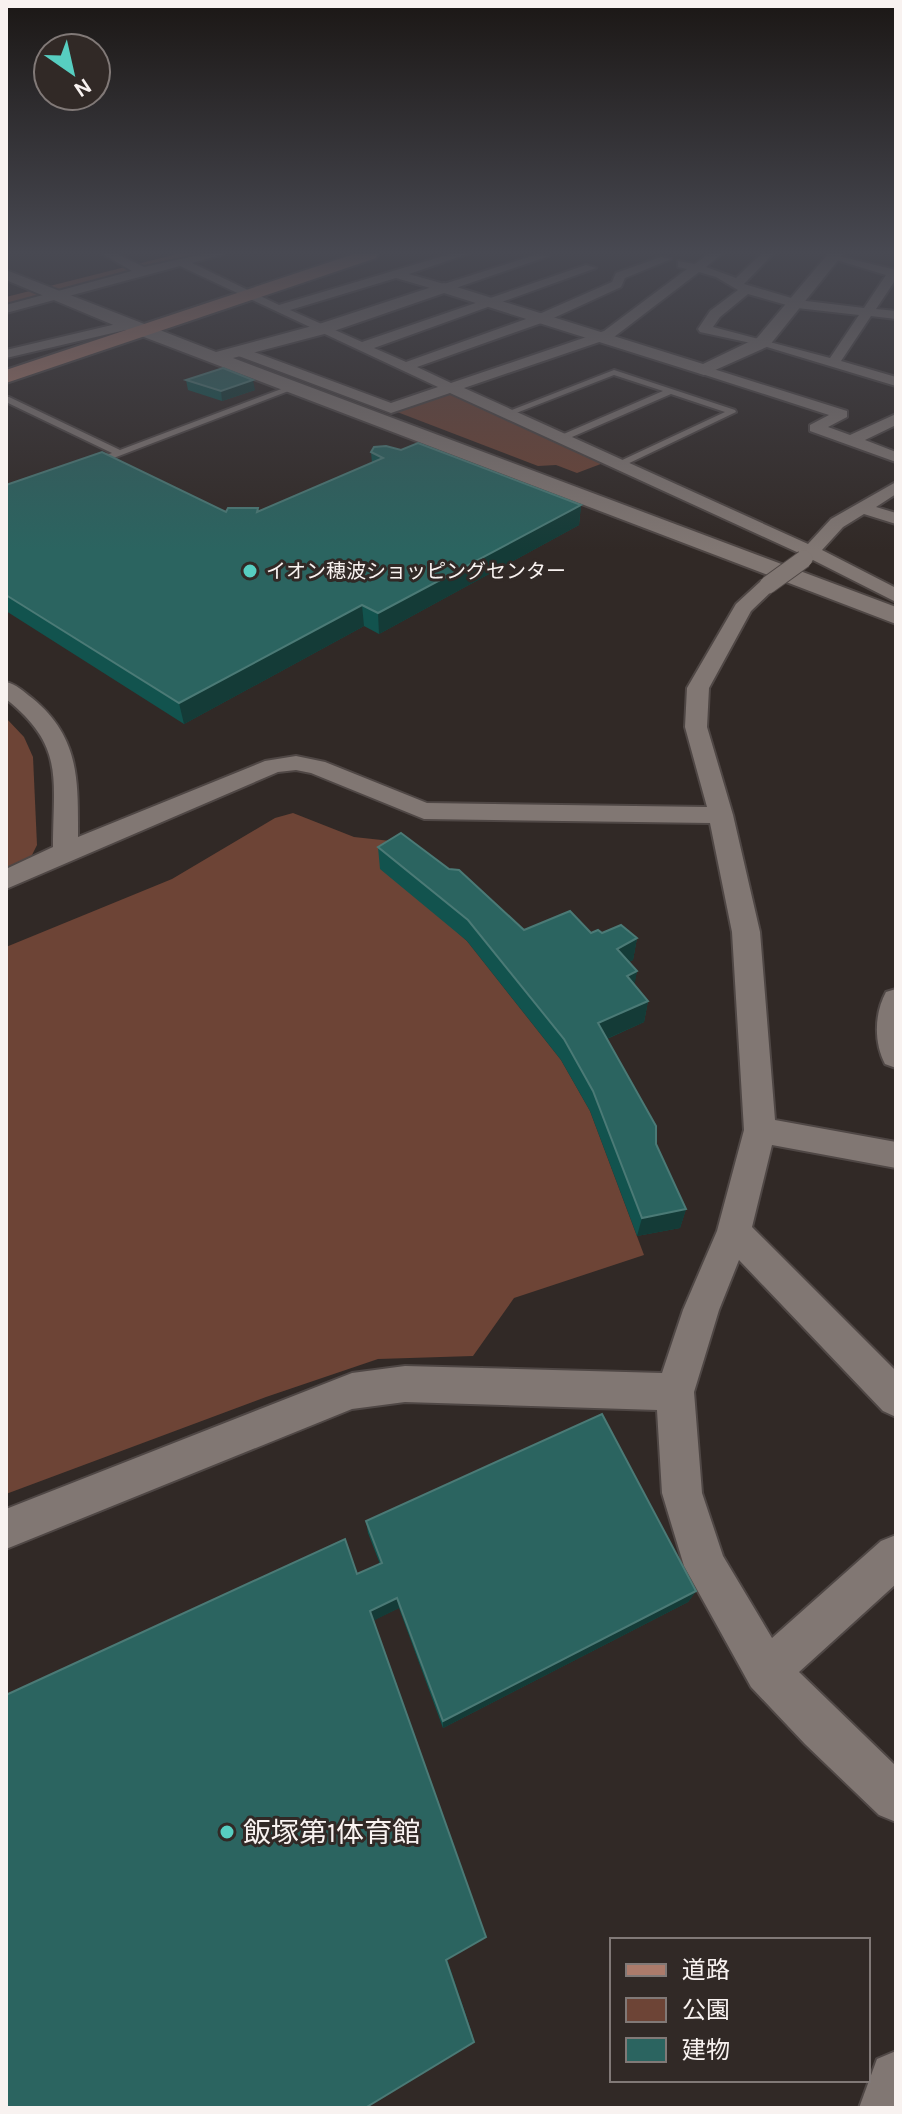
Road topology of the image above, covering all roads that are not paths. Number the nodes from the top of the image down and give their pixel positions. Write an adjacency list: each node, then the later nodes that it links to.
1 (71, 353): 16 (main road)
2 (206, 353): 12 (street)
3 (232, 353): 12 (street)
4 (242, 353): 19 (street)
5 (374, 353): 14 (street)
6 (445, 353): 14 (street)
7 (555, 353): 19 (street)
8 (651, 353): 15 (street)
9 (741, 353): 15 (street)
10 (799, 353): 13 (street)
11 (840, 353): 13 (street)
12 (218, 357): 18 (street)
13 (833, 363): 17 (street)
14 (405, 367): 19 (street)
15 (704, 370): 25 (street)
16 (6, 377)
17 (896, 382)
18 (295, 387): 26 (lane); 35 (street)
19 (451, 387): 22 (street)
20 (671, 391): 22 (lane); 24 (lane); 28 (lane)
21 (6, 399): 26 (lane)
22 (508, 413): 24 (street)
23 (896, 419): 25 (street)
24 (562, 438): 28 (street)
25 (851, 441): 27 (street)
26 (120, 453): 29 (lane)
27 (896, 457)
28 (621, 464): 33 (street)
29 (85, 466)
30 (896, 487): 31 (street)
31 (862, 508): 32 (street); 33 (street)
32 (896, 519)
33 (808, 556): 34 (street); 37 (street, bridge)
34 (896, 596)
35 (896, 616)
36 (6, 688): 38 (street)
37 (721, 815): 38 (street); 42 (street)
38 (66, 851): 39 (street)
39 (6, 880)
40 (896, 1000): 41 (street)
41 (896, 1056)
42 (760, 1130): 43 (street); 44 (street)
43 (896, 1155)
44 (734, 1231): 45 (street); 46 (street)
45 (675, 1392): 47 (street); 49 (street)
46 (896, 1398)
47 (6, 1529)
48 (896, 1556): 49 (street)
49 (767, 1671): 50 (street)
50 (896, 1798)
51 (896, 2078): 52 (street)
52 (886, 2108)

